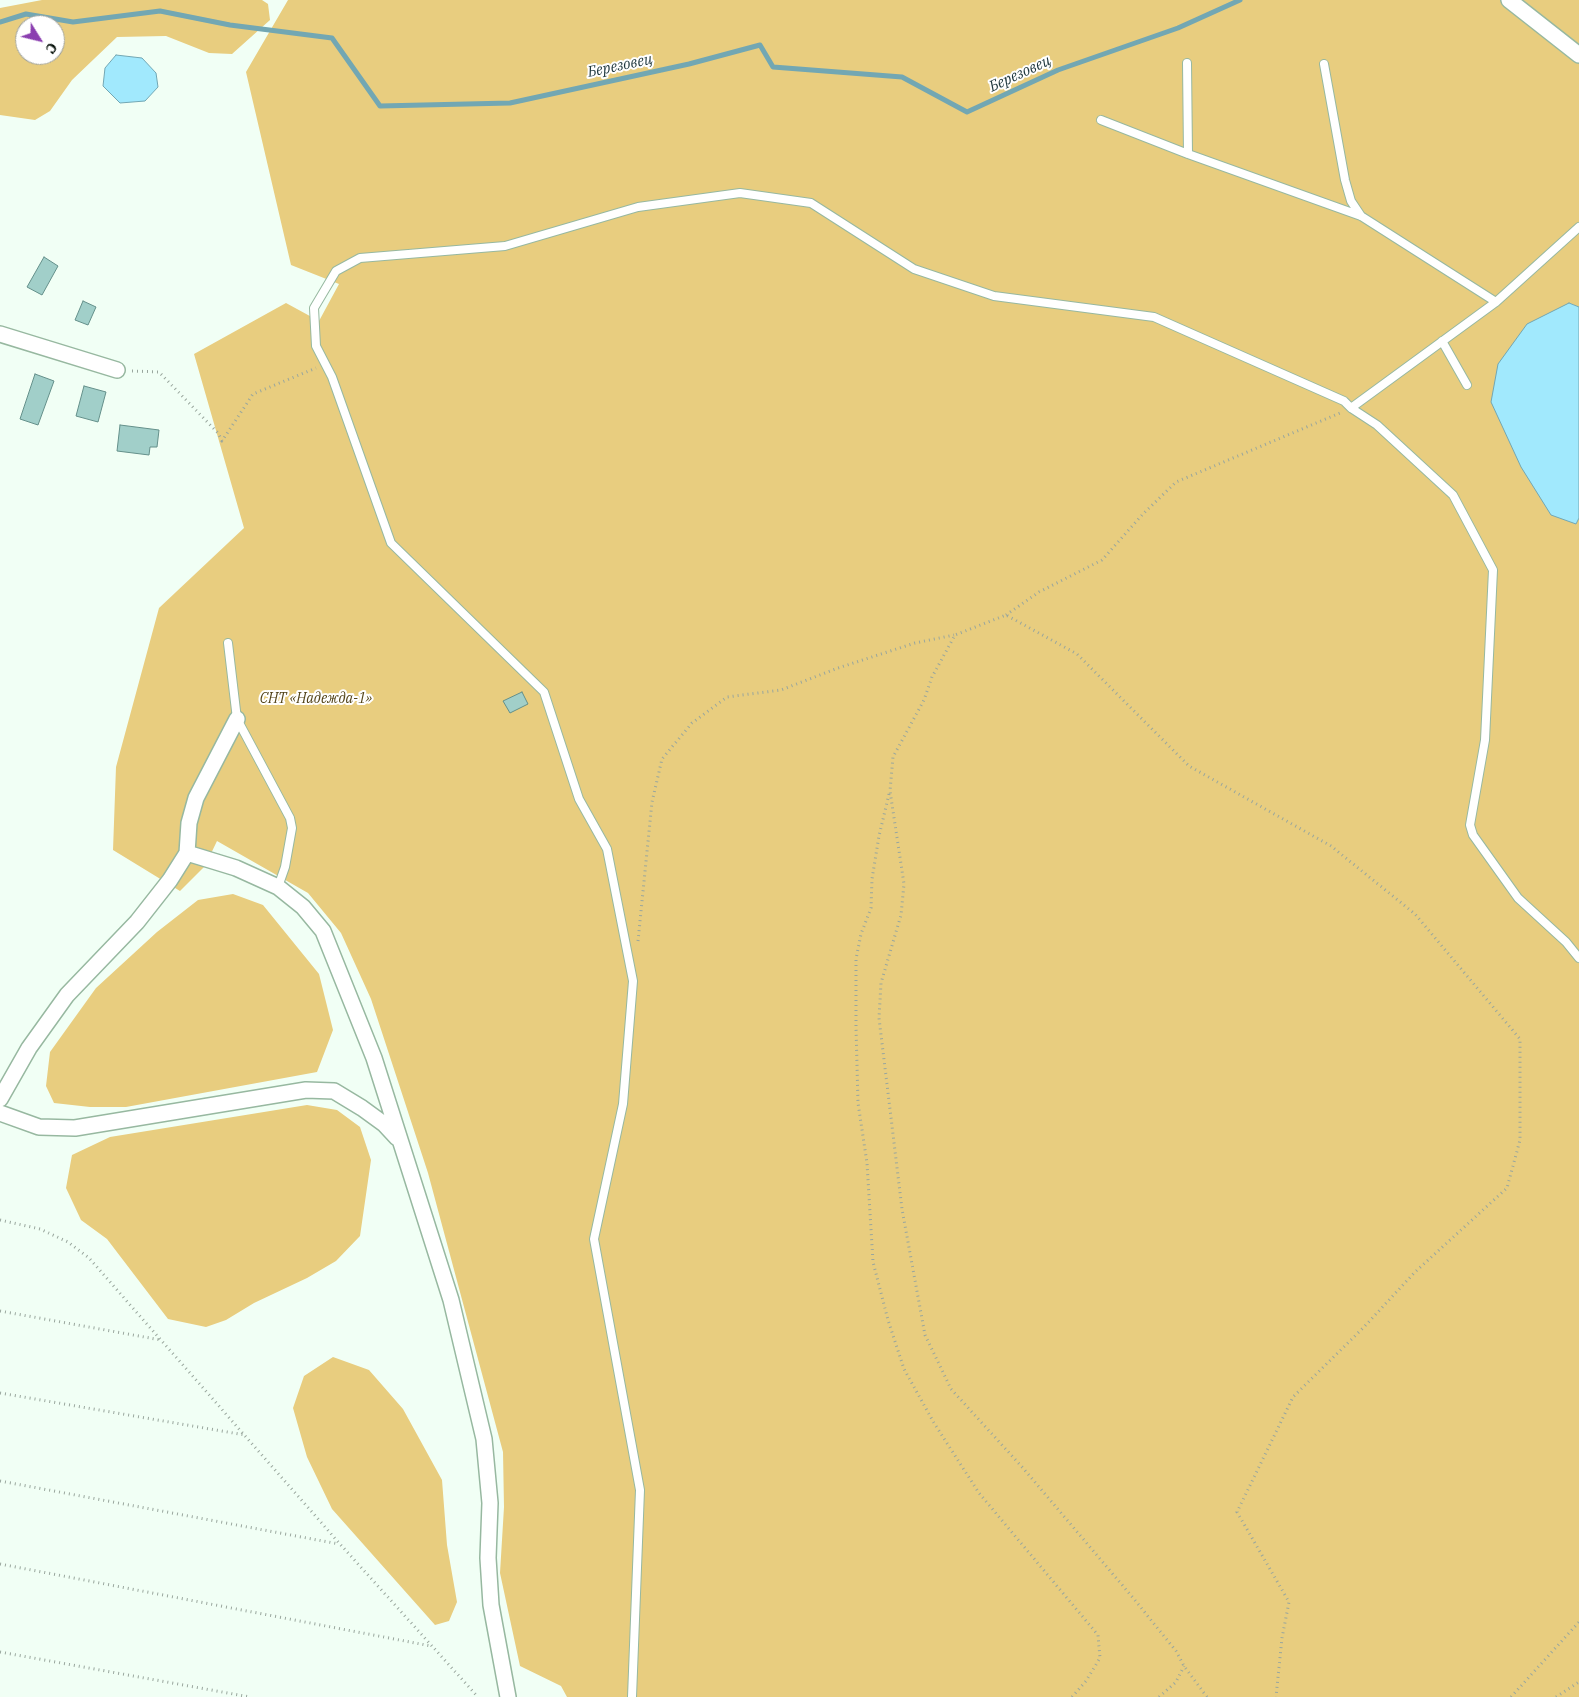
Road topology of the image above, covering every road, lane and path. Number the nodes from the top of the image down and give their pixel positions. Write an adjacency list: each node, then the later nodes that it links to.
1 (1509, 0): 2 (street)
2 (1579, 55)
3 (1187, 63): 6 (lane)
4 (1324, 64): 7 (lane)
5 (1101, 120): 6 (lane)
6 (1188, 154): 7 (lane)
7 (1361, 216): 9 (lane)
8 (1579, 227): 9 (lane)
9 (1496, 302): 11 (lane)
10 (0, 334): 13 (street)
11 (1442, 341): 14 (lane); 15 (lane)
12 (326, 364): 13 (path); 15 (lane); 44 (lane)
13 (117, 370)
14 (1467, 385)
15 (1351, 408): 16 (path); 24 (lane)
16 (1006, 615): 17 (path); 48 (path)
17 (955, 634): 20 (path); 23 (path)
18 (228, 643): 19 (lane)
19 (238, 719): 21 (street); 22 (lane)
20 (890, 791): 39 (path); 45 (path)
21 (187, 853): 22 (street); 25 (street)
22 (278, 888): 27 (street)
23 (637, 944)
24 (1579, 958)
25 (0, 1099)
26 (0, 1113): 27 (street)
27 (399, 1140): 43 (street)
28 (0, 1220): 30 (path)
29 (0, 1311): 30 (path)
30 (162, 1340): 32 (path)
31 (0, 1393): 32 (path)
32 (245, 1435): 34 (path)
33 (0, 1481): 34 (path)
34 (340, 1544): 37 (path)
35 (0, 1564): 37 (path)
36 (1579, 1622): 49 (path)
37 (432, 1646): 42 (path)
38 (0, 1652): 41 (path)
39 (1184, 1666): 46 (path); 47 (path)
40 (1579, 1682): 50 (path)
41 (250, 1697)
42 (478, 1697)
43 (508, 1697)
44 (632, 1697)
45 (1072, 1697)
46 (1159, 1697)
47 (1207, 1697)
48 (1276, 1697)
49 (1511, 1697)
50 (1556, 1697)

